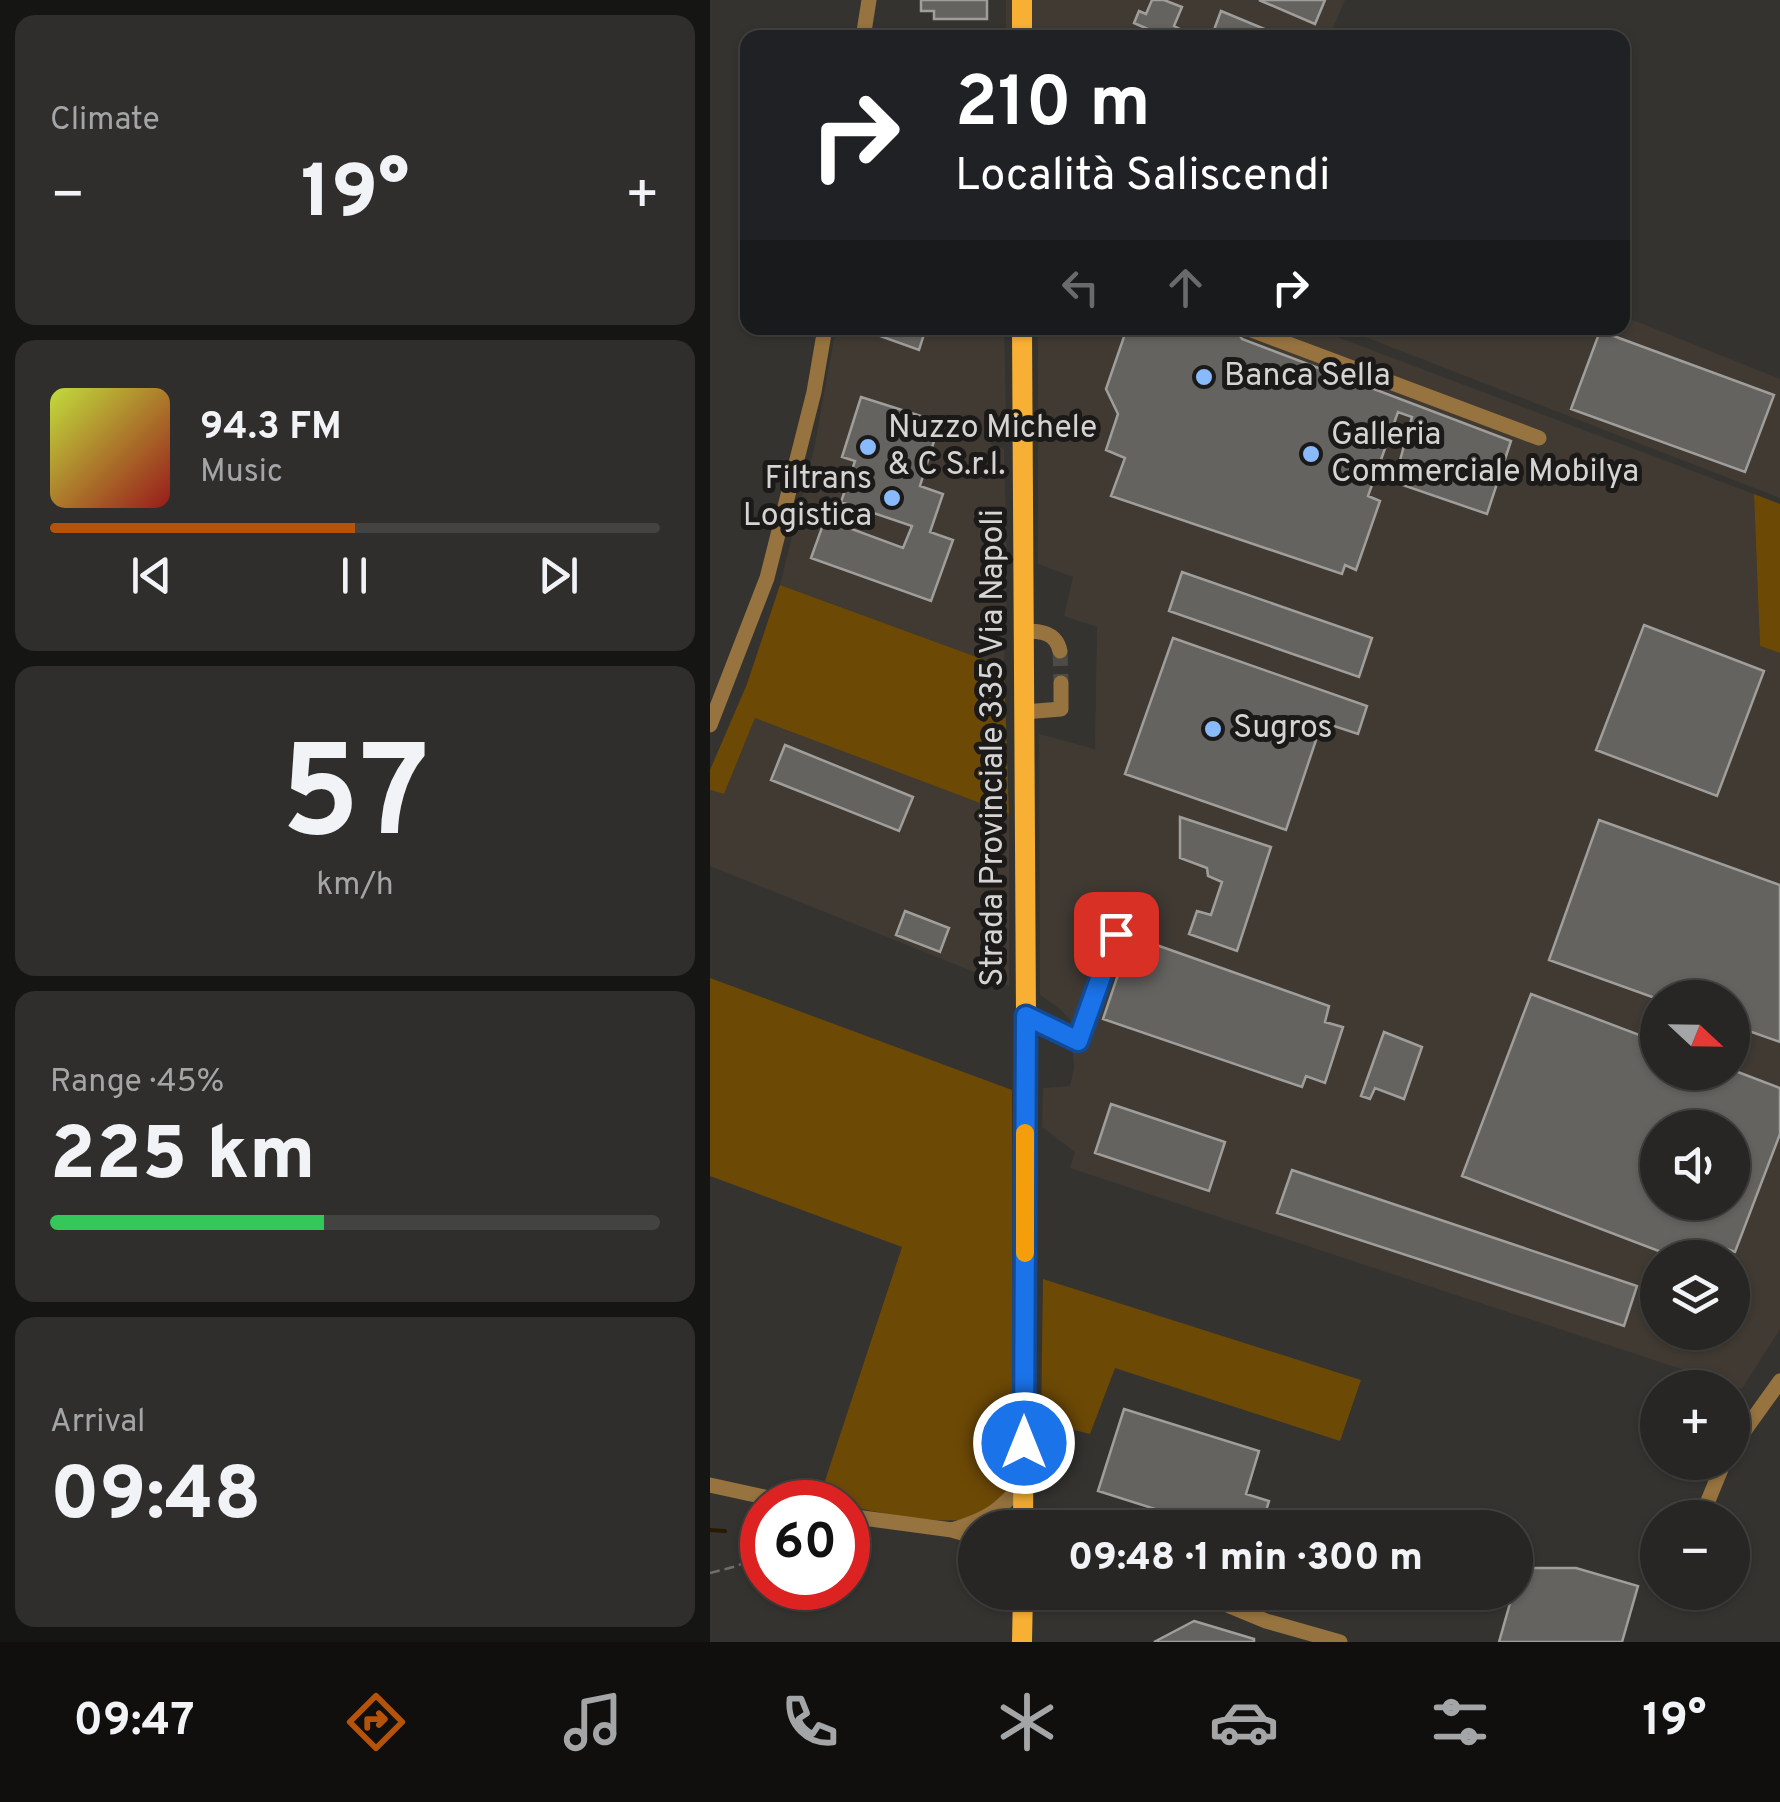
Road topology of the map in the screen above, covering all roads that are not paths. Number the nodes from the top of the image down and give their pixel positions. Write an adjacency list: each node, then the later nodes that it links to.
1 (869, 0): 3 (street)
2 (1022, 0): 4 (main road)
3 (864, 30)
4 (1022, 30)
5 (824, 335): 13 (street)
6 (1022, 335): 9 (main road, Strada Provinciale 335 Via Napoli)
7 (1265, 335): 8 (street)
8 (1539, 438)
9 (1024, 631): 10 (street); 12 (main road, Strada Provinciale 335 Via Napoli)
10 (1060, 651)
11 (1060, 683): 12 (street)
12 (1024, 712): 15 (main road, Strada Provinciale 335 Via Napoli)
13 (710, 725)
14 (1116, 934): 15 (street)
15 (1026, 1016): 18 (main road, Strada Provinciale 335 Via Napoli)
16 (1780, 1381): 17 (street)
17 (1750, 1423)
18 (1024, 1482): 21 (street); 22 (main road, Strada Provinciale 335 Via Napoli)
19 (710, 1485): 20 (street)
20 (740, 1492)
21 (1000, 1510)
22 (1023, 1510)
23 (870, 1519): 24 (street)
24 (958, 1530)
25 (1022, 1610): 27 (main road)
26 (1240, 1610): 28 (street)
27 (1022, 1642)
28 (1340, 1642)

